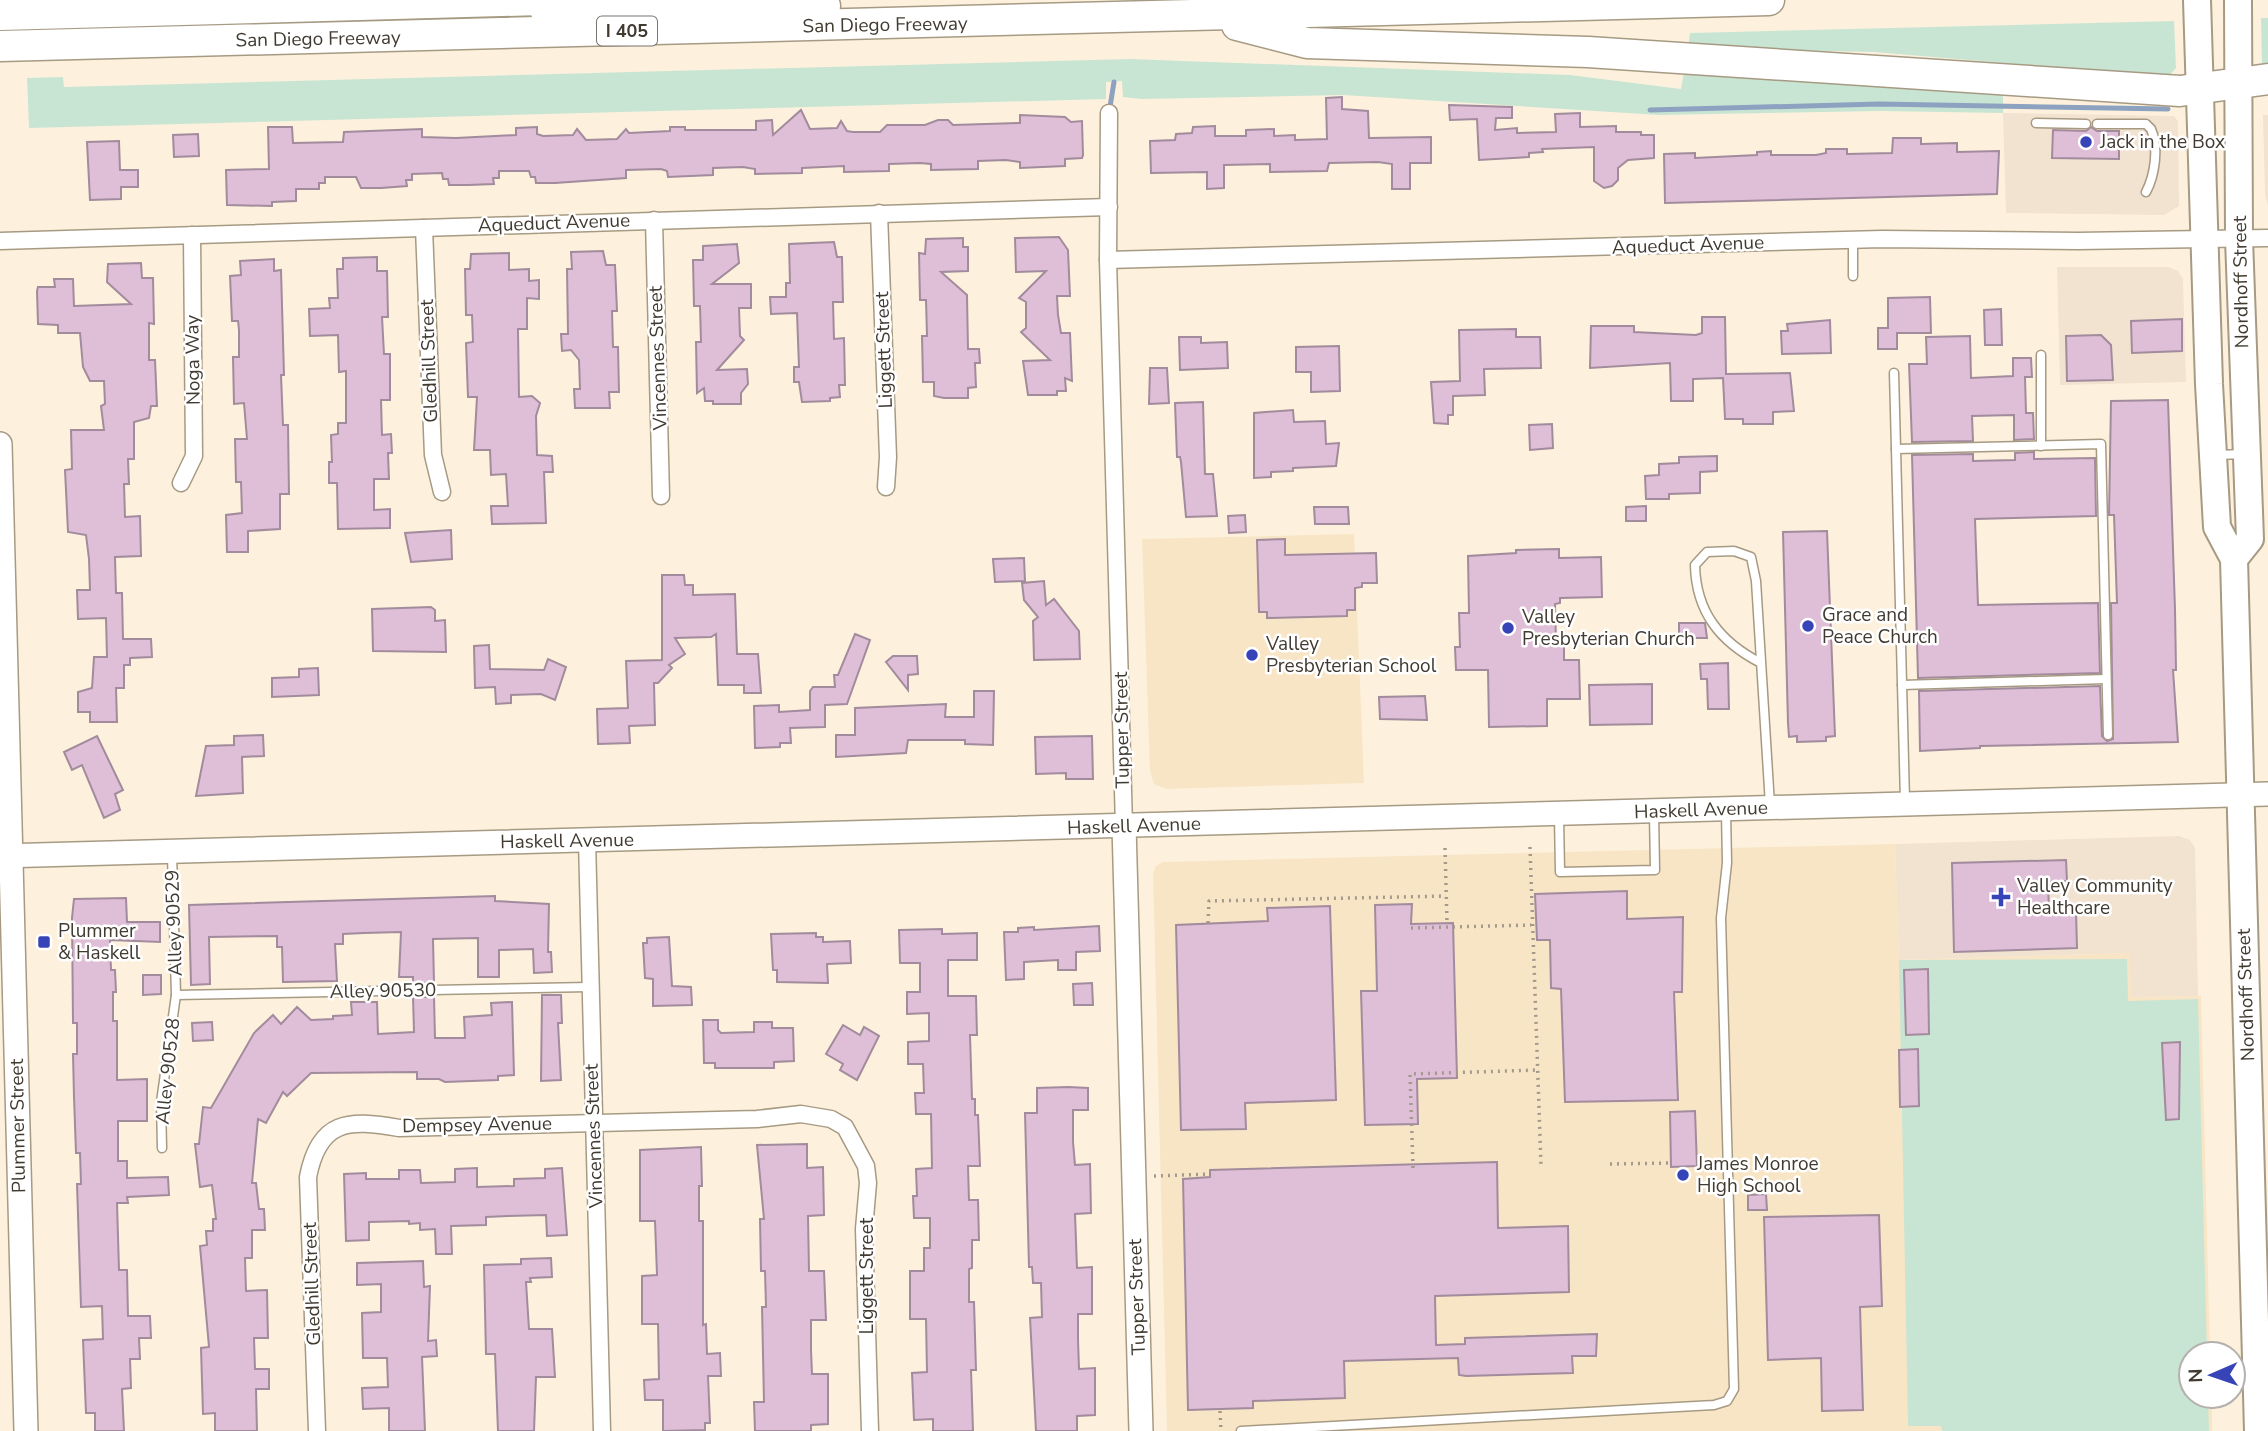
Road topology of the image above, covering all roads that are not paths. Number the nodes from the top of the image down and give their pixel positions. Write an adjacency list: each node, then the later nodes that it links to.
1 (540, 0): 10 (highway)
2 (1070, 0): 10 (highway)
3 (1754, 0): 4 (highway, San Diego Freeway / I 405); 8 (highway, San Diego Freeway / I 405)
4 (1769, 0)
5 (2197, 0): 13 (main road, Nordhoff Street)
6 (2238, 0): 12 (main road, Nordhoff Street)
7 (0, 15): 10 (highway)
8 (1203, 17): 10 (highway, San Diego Freeway / I 405); 13 (highway)
9 (0, 28): 10 (highway)
10 (52, 28): 11 (highway, San Diego Freeway / I 405)
11 (0, 47)
12 (2254, 82): 13 (highway); 25 (main road, Nordhoff Street)
13 (2200, 90): 27 (main road, Nordhoff Street)
14 (1109, 113): 19 (street, Tupper Street)
15 (2036, 123): 16 (lane)
16 (2086, 124)
17 (2097, 124): 18 (lane)
18 (2146, 192)
19 (1109, 206): 20 (street, Aqueduct Avenue); 29 (street, Tupper Street)
20 (879, 213): 21 (street, Aqueduct Avenue); 39 (street, Liggett Street)
21 (654, 220): 22 (street, Aqueduct Avenue); 41 (street, Vincennes Street)
22 (424, 228): 23 (street, Aqueduct Avenue); 40 (street, Gledhill Street)
23 (191, 234): 28 (street, Aqueduct Avenue); 38 (street, Noga Way)
24 (2268, 238): 25 (street, Aqueduct Avenue)
25 (2239, 239): 27 (street, Aqueduct Avenue); 36 (main road, Nordhoff Street)
26 (1853, 240): 27 (street, Aqueduct Avenue); 29 (street, Aqueduct Avenue); 30 (lane)
27 (2205, 240): 37 (main road, Nordhoff Street)
28 (0, 241)
29 (1108, 260): 54 (street, Tupper Street)
30 (1853, 276)
31 (2041, 355): 34 (lane)
32 (1894, 373): 35 (lane)
33 (0, 444): 57 (main road, Plummer Street)
34 (2041, 446): 35 (lane); 44 (lane)
35 (1896, 449): 45 (lane)
36 (2247, 454): 37 (lane); 42 (main road, Nordhoff Street)
37 (2213, 455): 42 (main road, Nordhoff Street)
38 (181, 483)
39 (886, 487)
40 (442, 492)
41 (661, 496)
42 (2234, 559): 48 (main road, Nordhoff Street)
43 (1761, 663): 43 (lane); 50 (lane)
44 (2106, 679): 45 (lane); 46 (lane)
45 (1902, 685): 49 (lane)
46 (2108, 736)
47 (2268, 794): 48 (main road, Haskell Avenue)
48 (2239, 795): 49 (main road, Haskell Avenue); 70 (main road, Nordhoff Street)
49 (1905, 804): 50 (main road, Haskell Avenue)
50 (1770, 808): 51 (main road, Haskell Avenue)
51 (1726, 810): 52 (main road, Haskell Avenue); 69 (lane)
52 (1654, 811): 53 (main road, Haskell Avenue); 53 (lane)
53 (1559, 813): 54 (main road, Haskell Avenue)
54 (1124, 826): 55 (main road, Haskell Avenue); 68 (main road, Tupper Street)
55 (587, 841): 56 (main road, Haskell Avenue); 58 (street, Vincennes Street)
56 (172, 852): 57 (main road, Haskell Avenue); 59 (lane, Alley 90529)
57 (6, 856): 64 (main road, Plummer Street)
58 (589, 987): 59 (lane, Alley 90530); 60 (street, Vincennes Street)
59 (176, 995): 63 (lane, Alley 90528)
60 (594, 1122): 61 (street, Dempsey Avenue); 62 (street, Dempsey Avenue); 66 (street, Vincennes Street)
61 (845, 1127): 67 (street, Liggett Street)
62 (320, 1139): 65 (street, Gledhill Street)
63 (162, 1148)
64 (26, 1431)
65 (317, 1431)
66 (602, 1431)
67 (870, 1431)
68 (1141, 1431)
69 (1241, 1431)
70 (2258, 1431)

